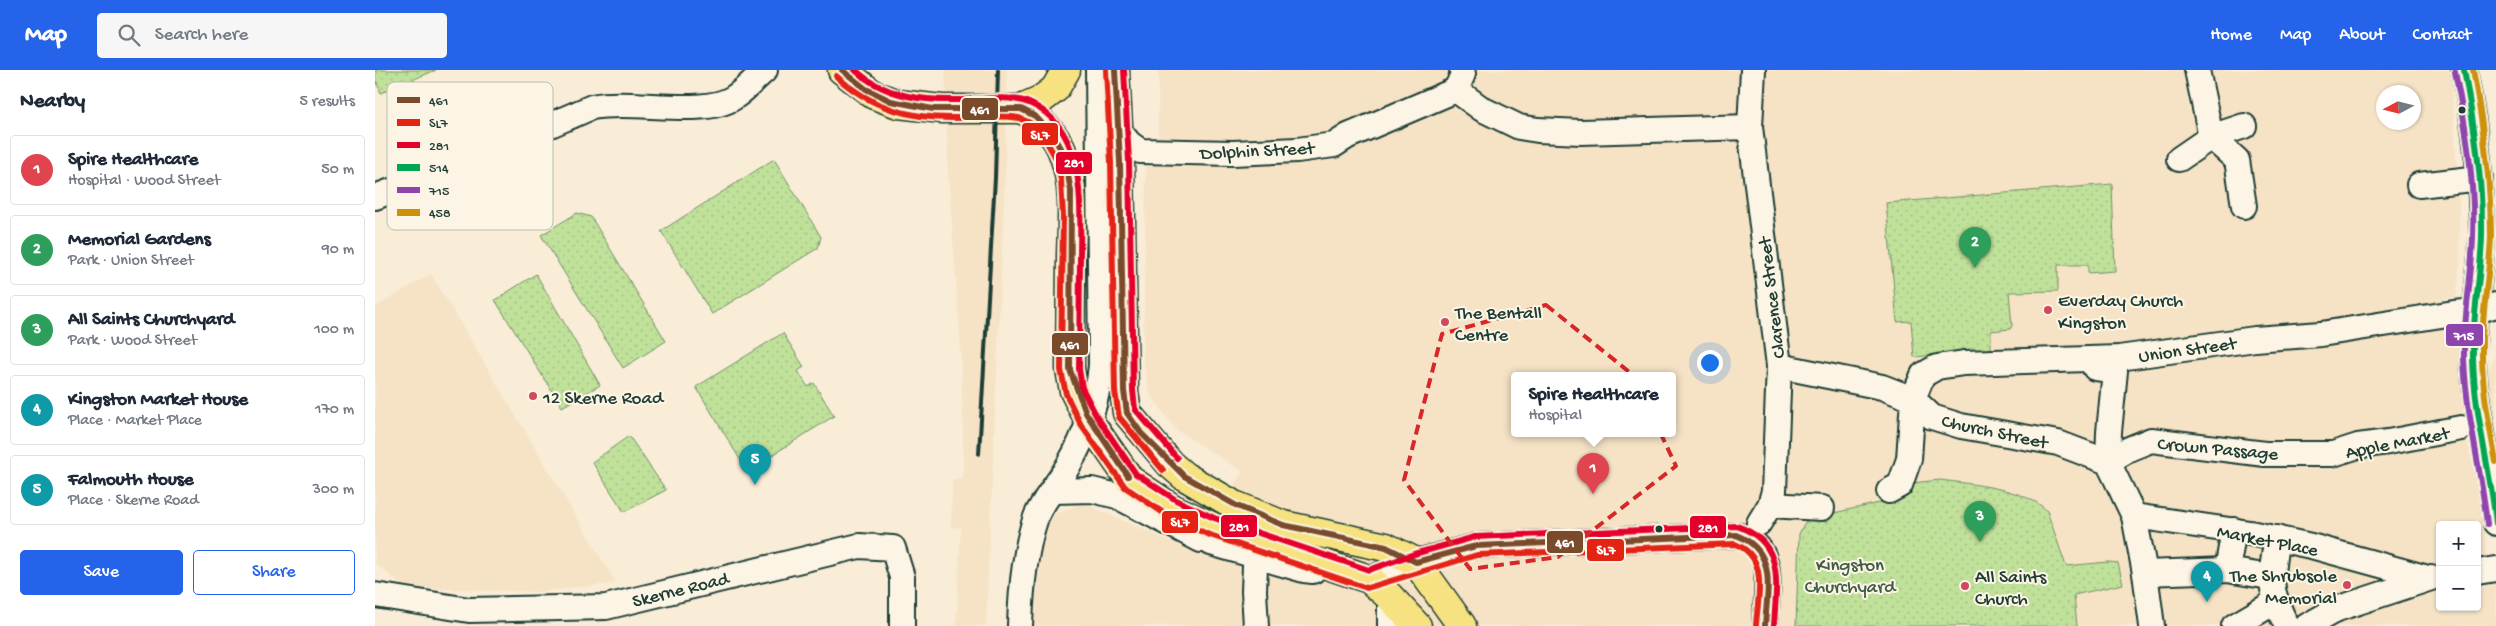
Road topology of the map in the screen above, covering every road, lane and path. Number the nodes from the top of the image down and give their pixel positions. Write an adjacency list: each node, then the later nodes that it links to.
1 (765, 70): 11 (street)
2 (842, 70): 10 (main road)
3 (1066, 70): 10 (main road)
4 (1098, 70): 26 (street)
5 (1115, 70): 14 (main road)
6 (1753, 70): 13 (street, Clarence Street)
7 (2197, 70): 15 (street)
8 (2465, 70): 17 (street)
9 (1459, 80): 13 (street); 14 (street, Dolphin Street)
10 (1021, 109): 26 (main road)
11 (553, 124)
12 (2244, 126): 15 (street)
13 (1750, 127): 24 (street, Clarence Street)
14 (1117, 128): 39 (main road)
15 (2211, 137): 16 (street); 21 (street)
16 (2179, 159)
17 (2480, 178): 18 (street); 22 (street)
18 (2419, 185)
19 (387, 193): 20 (street)
20 (375, 197)
21 (2245, 206)
22 (2486, 308): 23 (street, Union Street); 34 (street)
23 (2091, 359): 25 (street, Union Street); 29 (street)
24 (1779, 366): 25 (street, Church Street); 32 (street, Clarence Street)
25 (1913, 399): 29 (street, Church Street); 31 (street, Union Street)
26 (1089, 421): 30 (street); 36 (main road)
27 (2461, 428): 28 (street, Apple Market)
28 (2333, 454): 29 (street, Crown Passage)
29 (2108, 462): 33 (street)
30 (1053, 491): 36 (street); 50 (street)
31 (1889, 491)
32 (1822, 508)
33 (2131, 512): 35 (street, Market Place); 43 (street)
34 (2496, 523)
35 (2234, 530): 37 (street, Market Place); 41 (street)
36 (1211, 535): 38 (main road)
37 (2277, 538): 44 (street); 45 (street, Market Place)
38 (1256, 549): 46 (main road); 51 (street)
39 (1416, 562): 46 (street); 54 (main road); 55 (street)
40 (2496, 569): 42 (street)
41 (2227, 570): 43 (street); 44 (street)
42 (2481, 571)
43 (2145, 572): 56 (street)
44 (2270, 577): 48 (street)
45 (2434, 578): 59 (street, Market Place)
46 (1372, 583): 52 (street); 53 (main road)
47 (375, 595): 49 (street, Skerne Road)
48 (2275, 602): 57 (street); 58 (street)
49 (902, 626)
50 (1020, 626)
51 (1256, 626)
52 (1390, 626)
53 (1417, 626)
54 (1462, 626)
55 (1765, 626)
56 (2152, 626)
57 (2236, 626)
58 (2287, 626)
59 (2307, 626)

